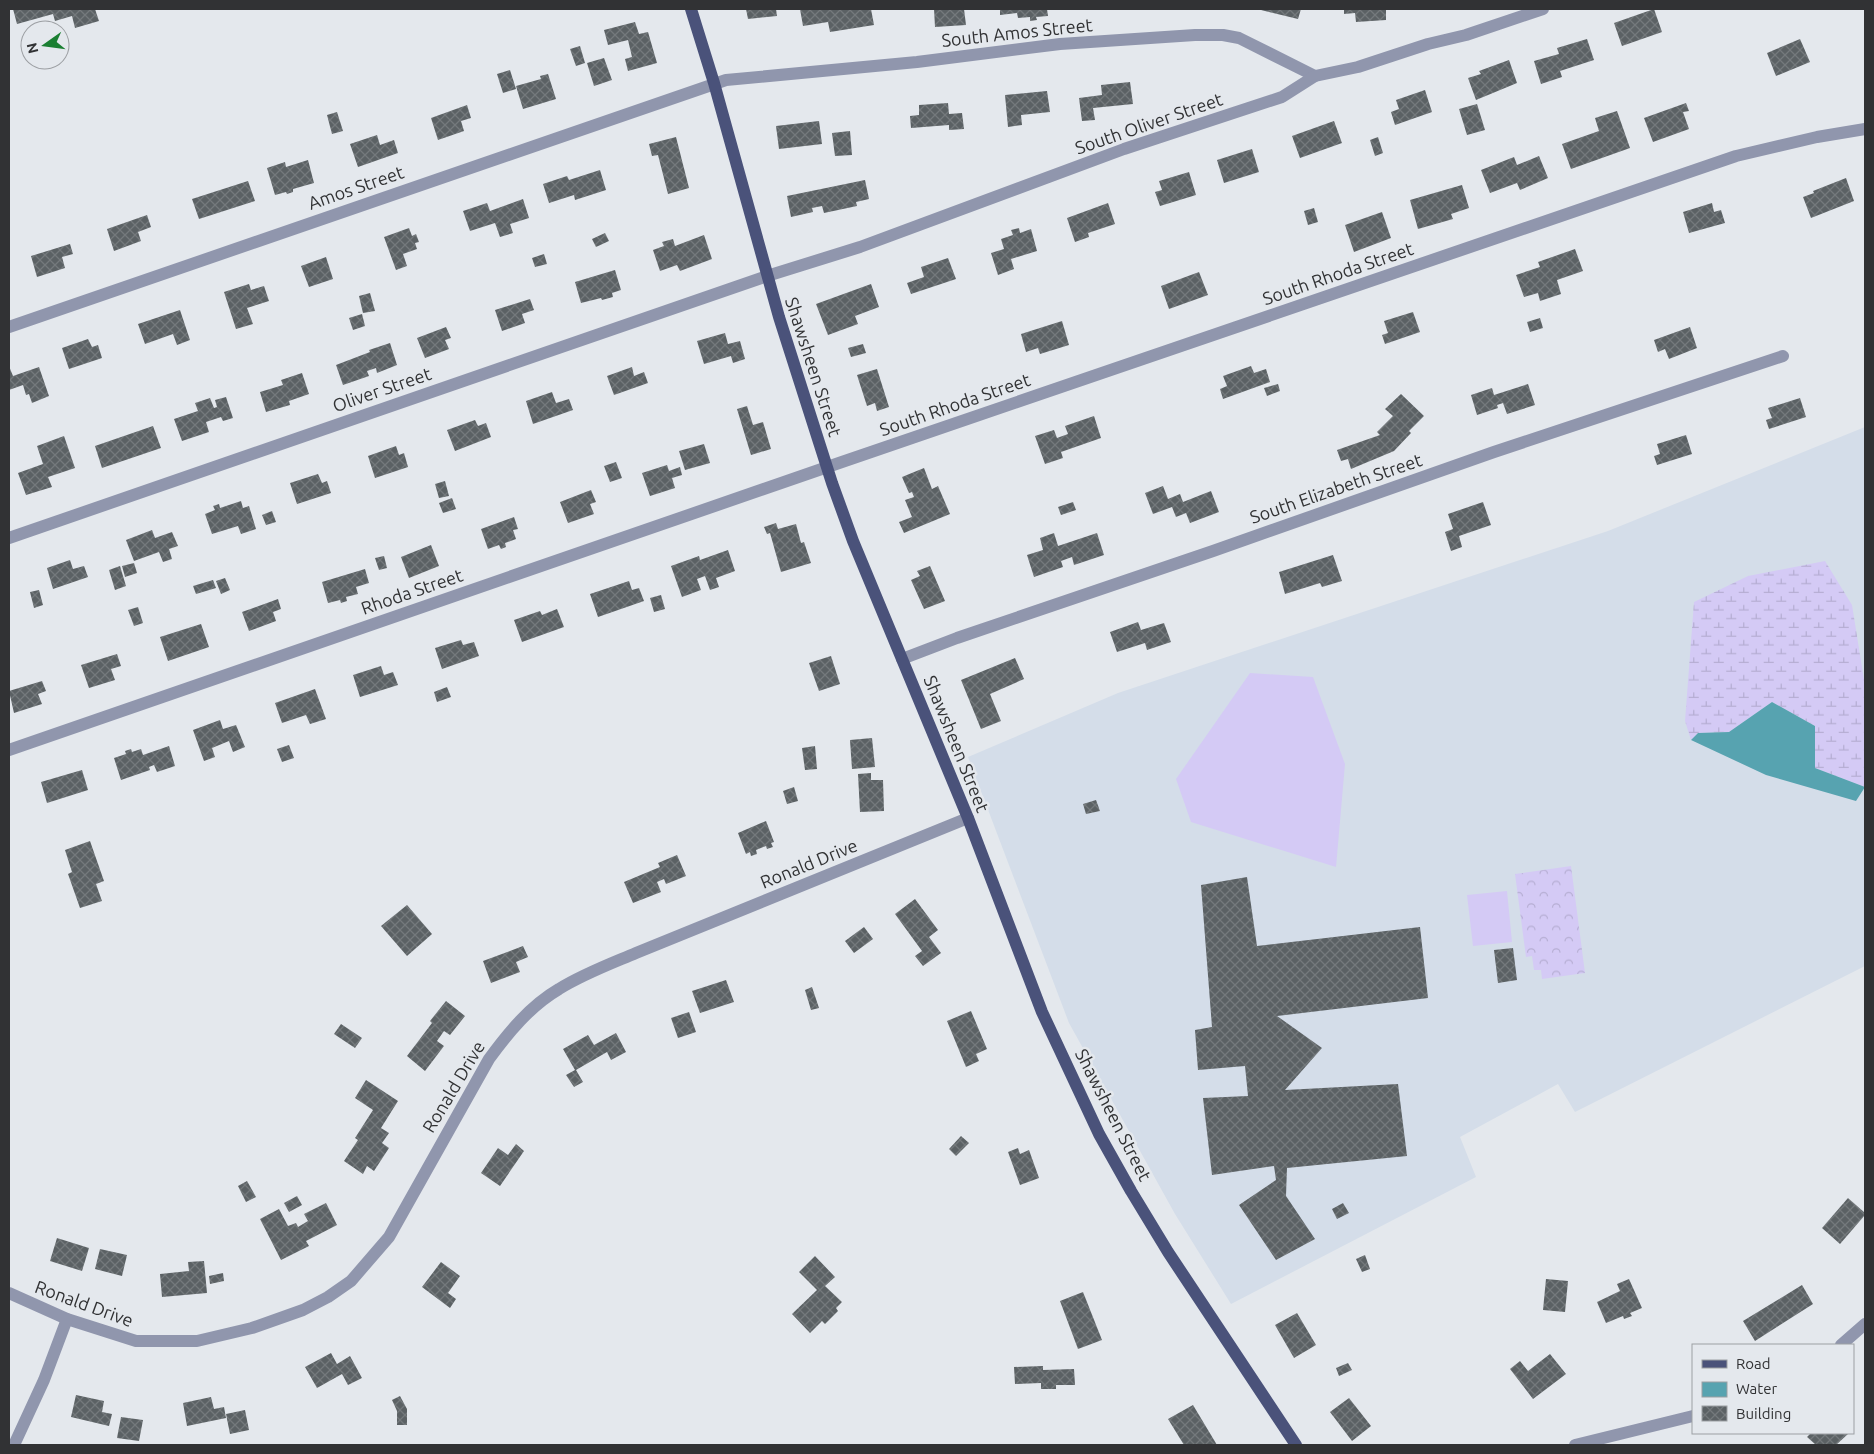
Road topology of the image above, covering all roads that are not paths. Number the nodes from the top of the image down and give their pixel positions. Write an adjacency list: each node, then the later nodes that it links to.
1 (691, 9): 4 (main road, Shawsheen Street)
2 (1543, 9): 3 (street, South Oliver Street)
3 (1315, 76): 4 (street, South Amos Street); 6 (street, South Oliver Street)
4 (714, 83): 6 (main road, Shawsheen Street); 7 (street, Amos Street)
5 (1865, 129): 9 (street, South Rhoda Street)
6 (767, 276): 9 (main road, Shawsheen Street); 10 (street, Oliver Street)
7 (9, 327)
8 (1783, 356): 11 (street, South Elizabeth Street)
9 (827, 467): 11 (main road, Shawsheen Street); 12 (street, Rhoda Street)
10 (9, 538)
11 (902, 660): 13 (main road, Shawsheen Street)
12 (9, 750)
13 (968, 818): 15 (street, Ronald Drive); 20 (main road, Shawsheen Street)
14 (9, 1294): 15 (street, Ronald Drive)
15 (67, 1319): 19 (street)
16 (1865, 1324): 17 (street)
17 (1842, 1344)
18 (1692, 1416): 21 (street)
19 (14, 1445)
20 (1296, 1445)
21 (1575, 1445)

